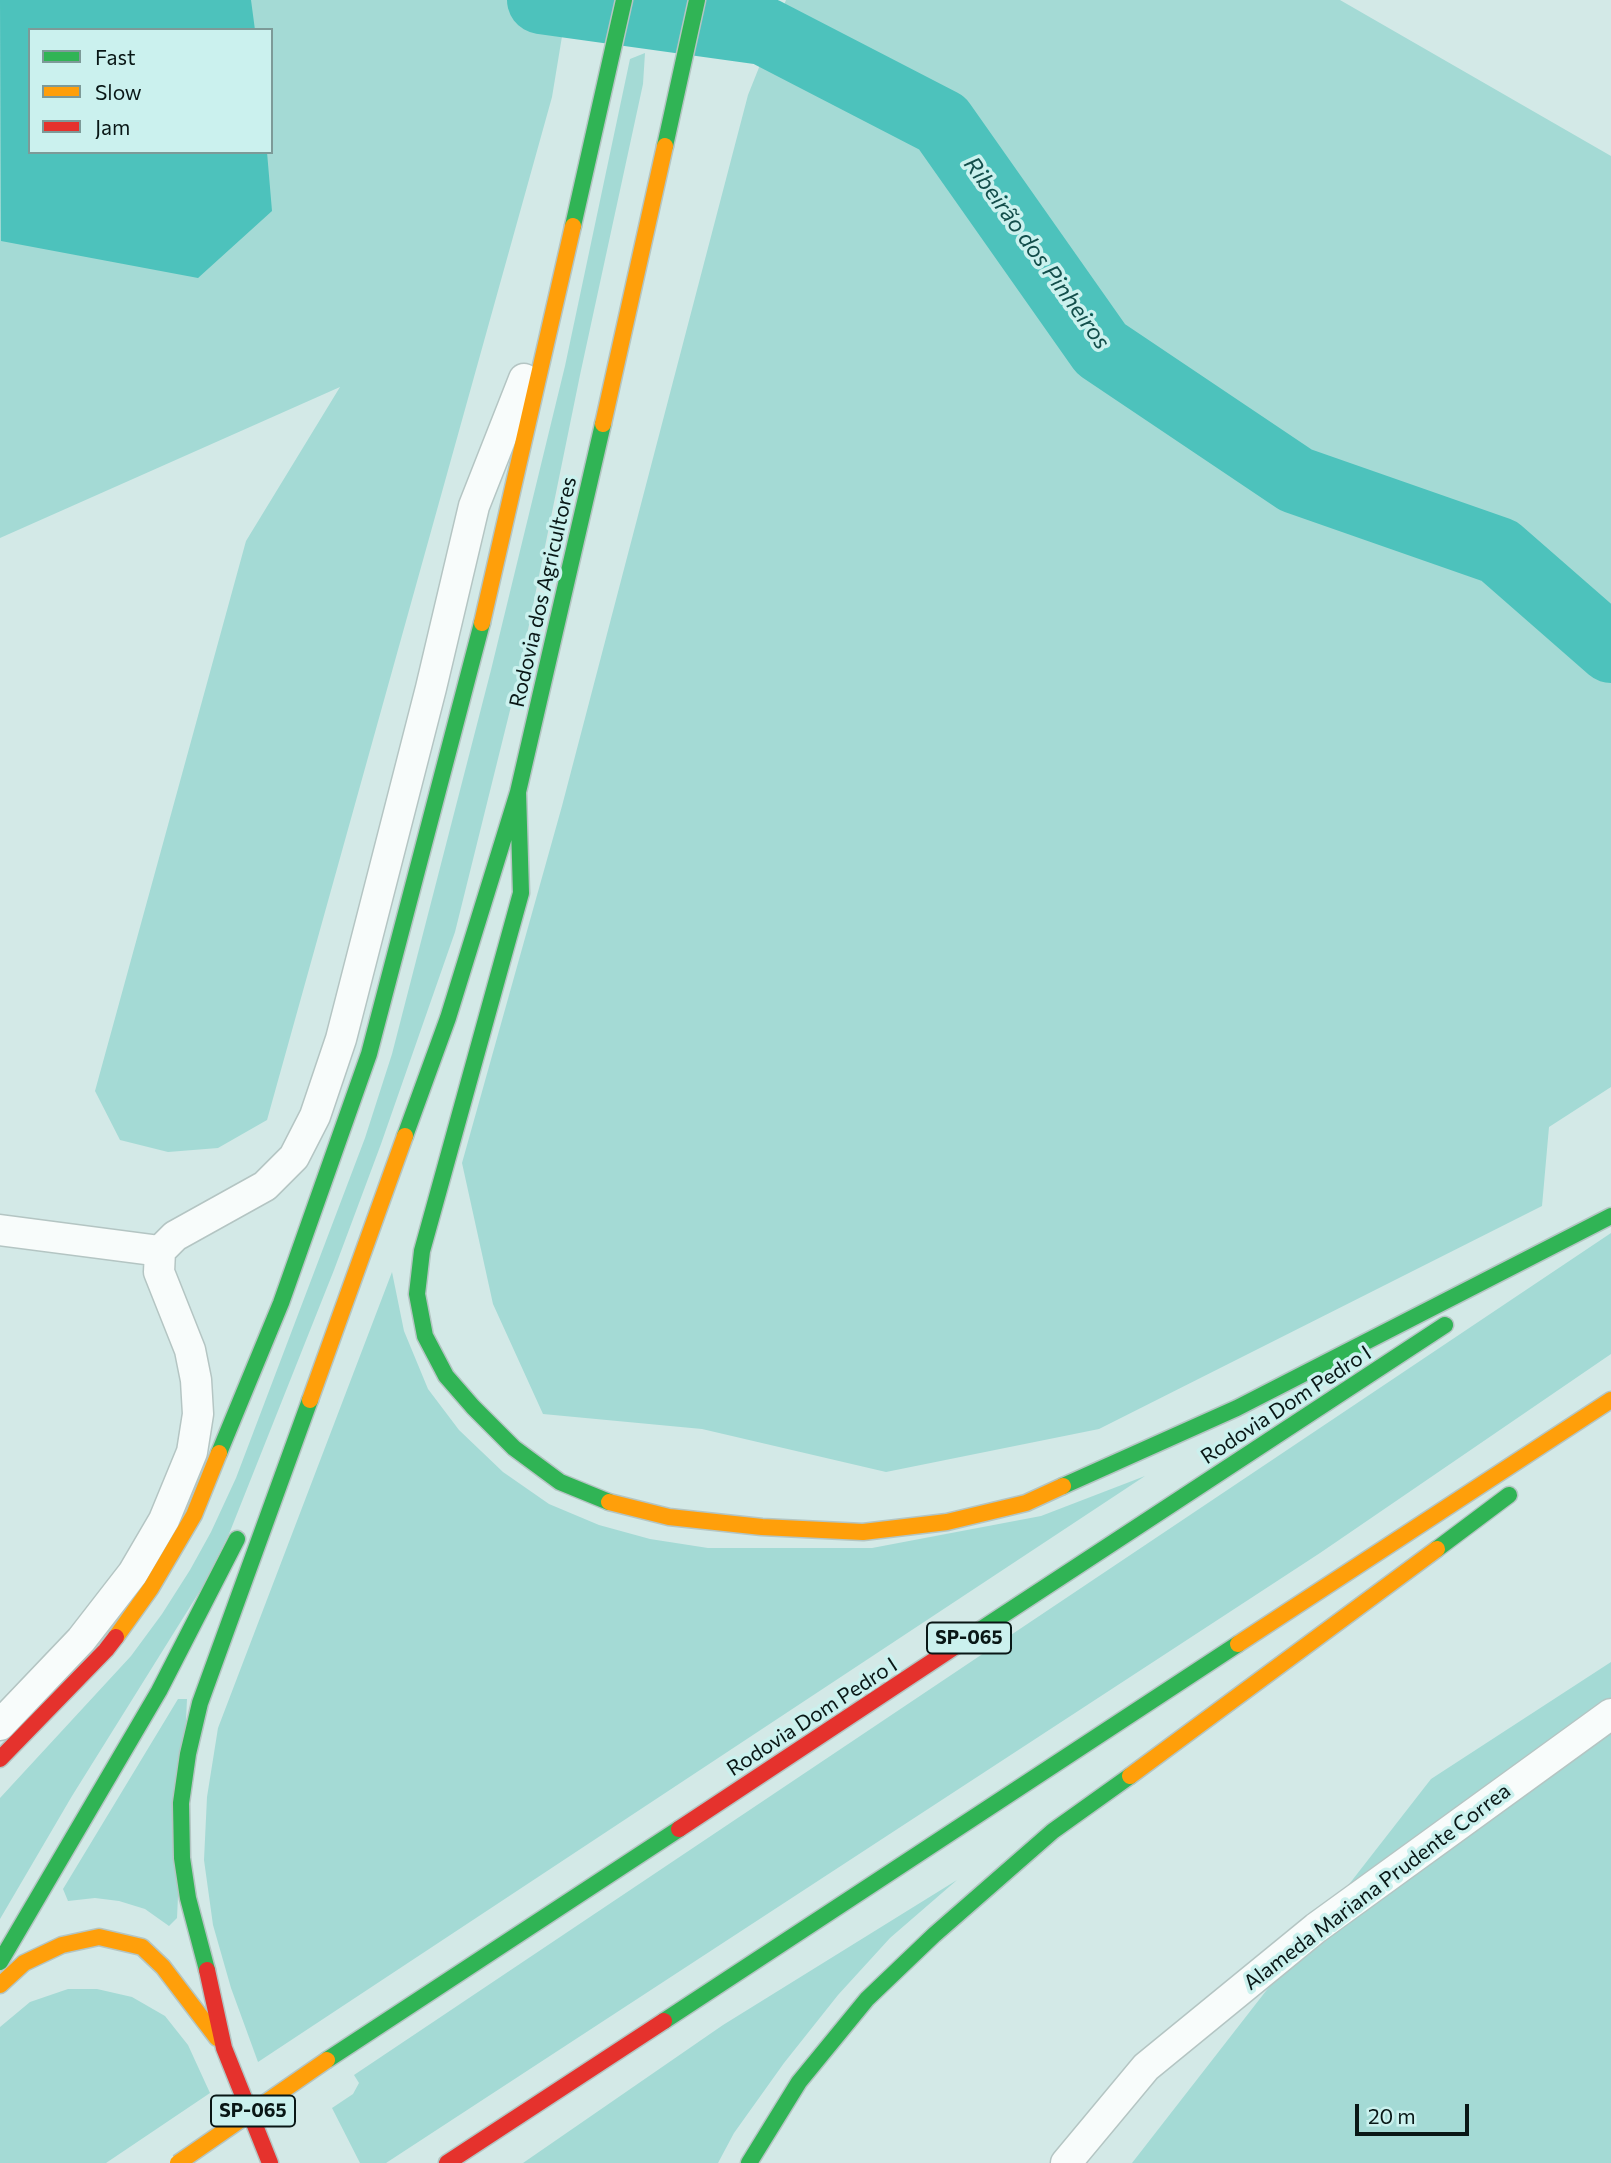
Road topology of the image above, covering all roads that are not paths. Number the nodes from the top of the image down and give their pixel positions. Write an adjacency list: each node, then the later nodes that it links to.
1 (624, 0): 3 (main road)
2 (696, 0): 4 (main road, Rodovia dos Agricultores)
3 (559, 291): 8 (street); 19 (main road)
4 (518, 792): 5 (main road, Rodovia dos Agricultores); 6 (main road)
5 (389, 1183): 14 (main road); 22 (main road)
6 (1611, 1216): 9 (main road)
7 (0, 1230): 8 (street)
8 (160, 1251): 18 (street)
9 (1494, 1293)
10 (1459, 1316): 23 (main road, Rodovia Dom Pedro I / SP-065, bridge)
11 (1611, 1400): 25 (main road)
12 (1611, 1414): 13 (main road)
13 (1579, 1440)
14 (267, 1471)
15 (1525, 1483): 26 (main road)
16 (246, 1521): 20 (main road)
17 (1611, 1714): 27 (street, Alameda Mariana Prudente Correa)
18 (0, 1725)
19 (0, 1759)
20 (0, 1962)
21 (0, 1985): 22 (main road)
22 (224, 2048): 24 (main road)
23 (178, 2163)
24 (270, 2163)
25 (447, 2163)
26 (749, 2163)
27 (1066, 2163)

